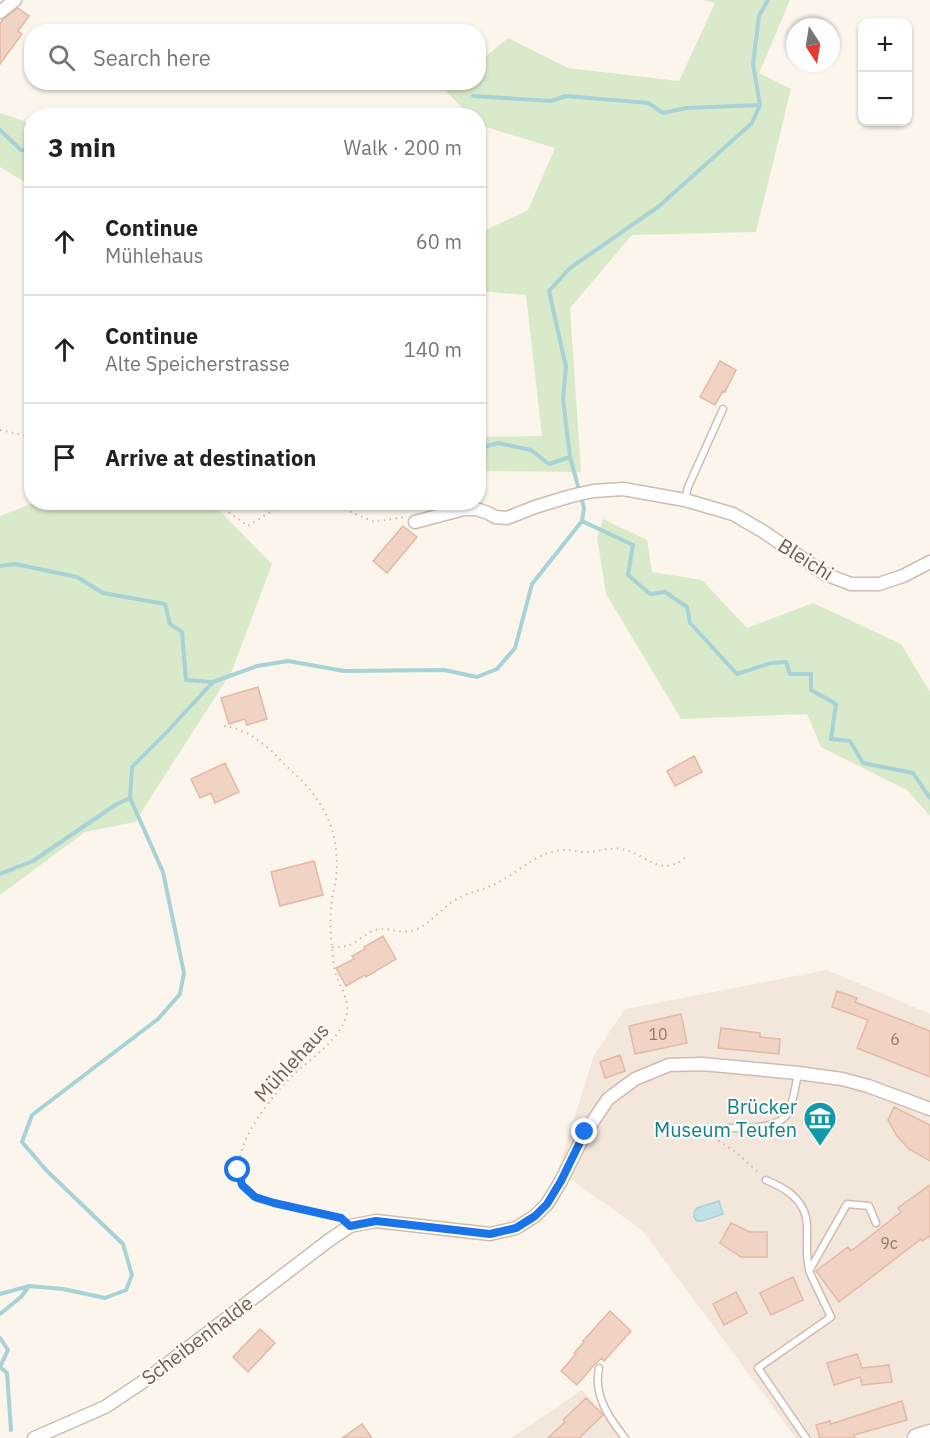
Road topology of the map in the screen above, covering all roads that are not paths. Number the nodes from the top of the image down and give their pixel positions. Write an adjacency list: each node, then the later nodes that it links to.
1 (15, 0): 2 (street)
2 (0, 12)
3 (723, 409): 4 (lane)
4 (685, 500): 6 (street, Bleichi); 8 (street, Bleichi)
5 (460, 510): 7 (street, Bleichi)
6 (479, 510)
7 (415, 522)
8 (930, 562)
9 (798, 1073): 10 (street); 11 (lane); 17 (street, Scheibenhalde)
10 (930, 1109)
11 (729, 1128)
12 (766, 1180): 14 (lane)
13 (876, 1223): 14 (lane)
14 (809, 1270): 19 (lane)
15 (600, 1368): 18 (lane)
16 (930, 1434): 20 (main road)
17 (34, 1438)
18 (625, 1438)
19 (806, 1438)
20 (917, 1438)

